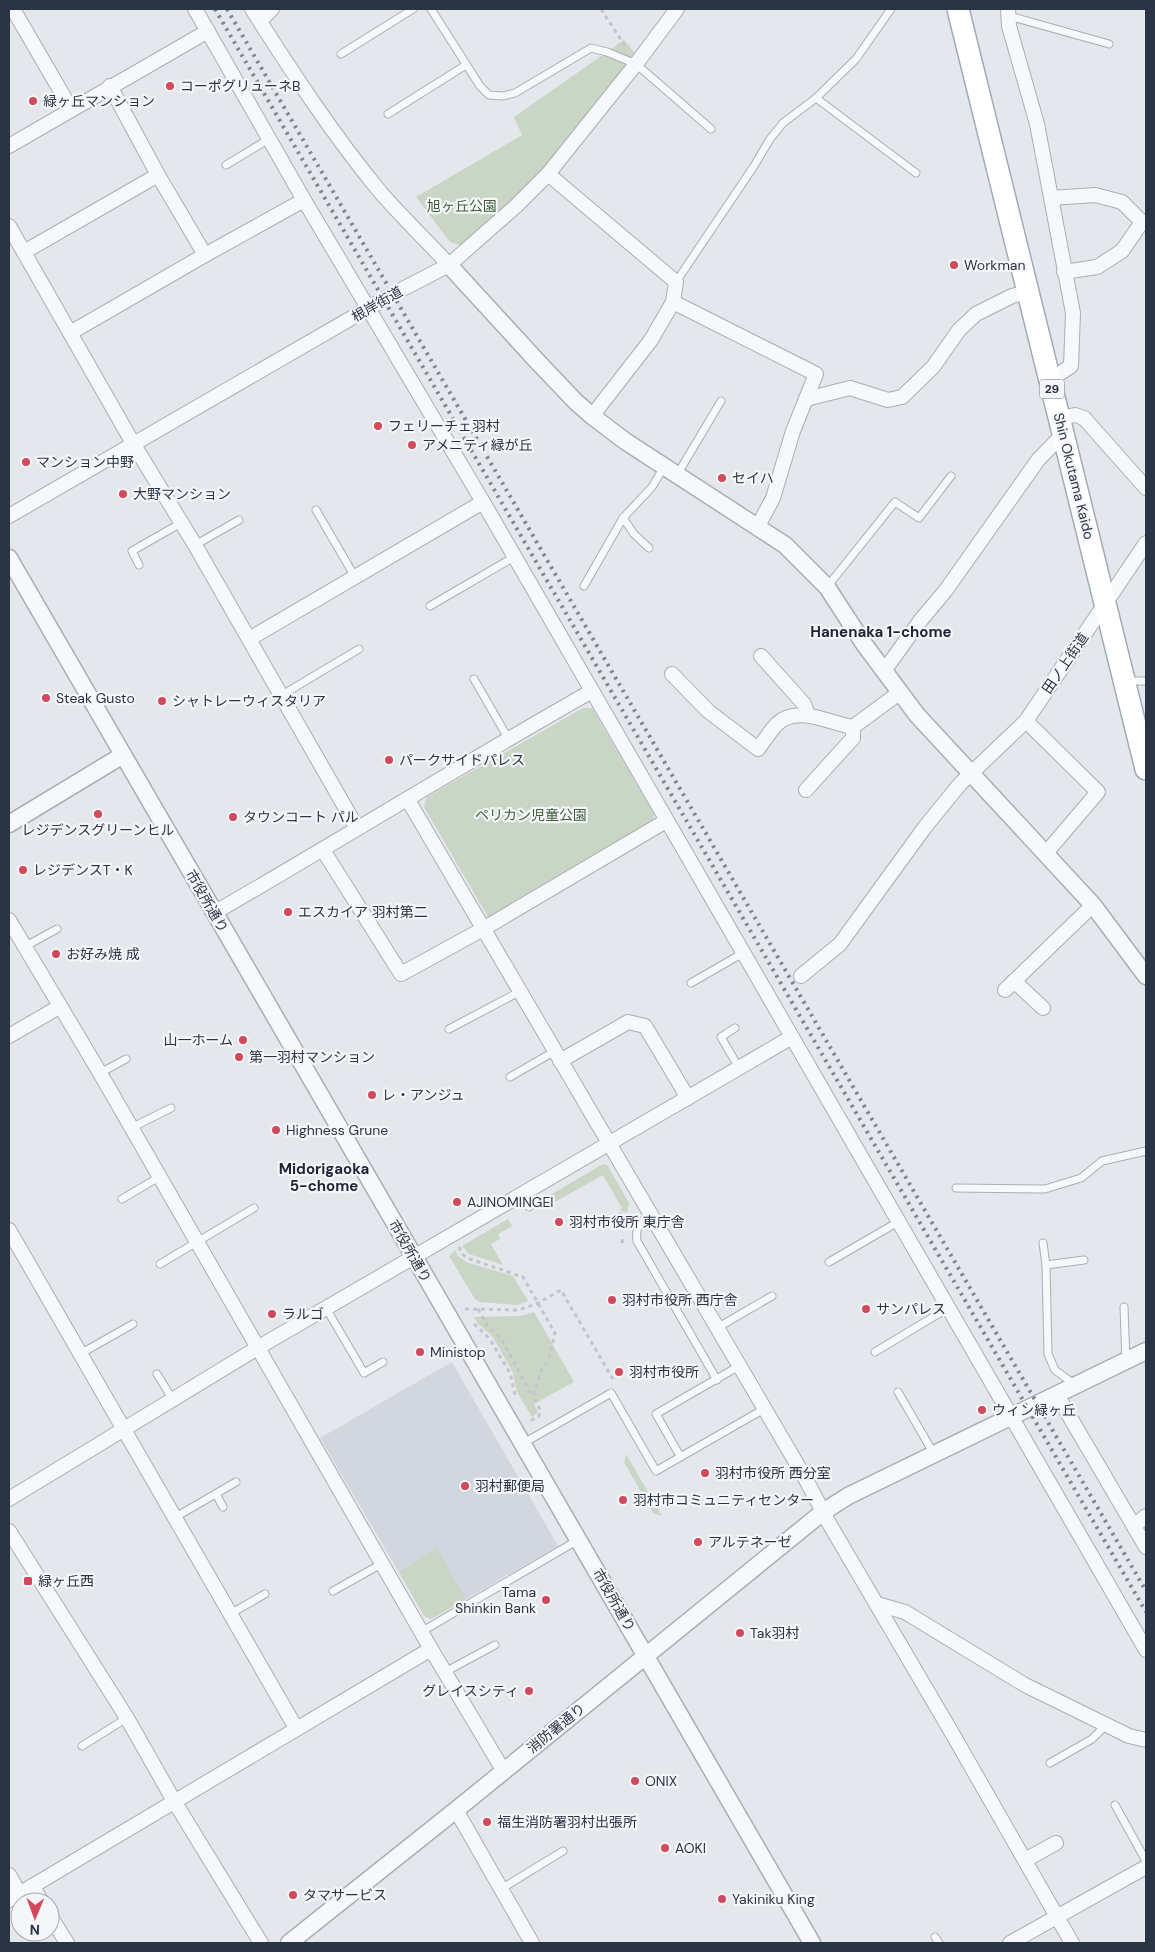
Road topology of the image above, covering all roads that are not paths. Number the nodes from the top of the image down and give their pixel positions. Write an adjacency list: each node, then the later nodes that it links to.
1 (13, 9): 19 (street)
2 (195, 9): 12 (street)
3 (252, 9): 11 (street)
4 (272, 9): 11 (street)
5 (413, 9): 14 (lane)
6 (431, 9): 16 (lane)
7 (677, 9): 15 (street, 根岸街道)
8 (891, 9): 18 (lane)
9 (958, 9): 37 (main road, Shin Okutama Kaido / 29)
10 (1008, 12): 13 (lane); 28 (street)
11 (260, 21): 34 (street)
12 (208, 32): 17 (street); 22 (street)
13 (1109, 44)
14 (341, 54)
15 (636, 64): 16 (lane); 21 (lane); 26 (street, 根岸街道)
16 (466, 65): 20 (lane)
17 (110, 86): 19 (street); 27 (street)
18 (816, 98): 25 (lane); 36 (lane)
19 (72, 109): 23 (street)
20 (388, 114)
21 (711, 128)
22 (269, 139): 24 (lane); 29 (street)
23 (9, 146)
24 (226, 165)
25 (916, 173)
26 (548, 174): 34 (street, 根岸街道); 36 (street)
27 (158, 175): 32 (street); 33 (street)
28 (1051, 198): 30 (street); 35 (street)
29 (304, 200): 33 (street); 39 (street)
30 (1144, 222): 35 (street)
31 (9, 226): 32 (street)
32 (24, 252): 40 (street)
33 (204, 255): 40 (street)
34 (450, 265): 39 (street, 根岸街道); 44 (street)
35 (1064, 272): 41 (street)
36 (676, 282): 38 (street)
37 (1028, 292): 41 (main road, Shin Okutama Kaido / 29); 42 (street)
38 (673, 302): 42 (street); 44 (street)
39 (368, 309): 46 (street, 根岸街道); 50 (street)
40 (70, 333): 46 (street)
41 (1050, 380): 45 (main road, Shin Okutama Kaido / 29)
42 (806, 399): 56 (street)
43 (721, 400): 47 (lane)
44 (592, 416): 47 (street)
45 (1062, 426): 49 (street); 66 (main road, Shin Okutama Kaido / 29); 71 (street)
46 (134, 445): 52 (street, 根岸街道); 55 (street)
47 (671, 471): 53 (lane); 56 (street)
48 (951, 476): 65 (lane)
49 (1146, 488)
50 (483, 502): 60 (street); 63 (street)
51 (316, 510): 63 (lane)
52 (9, 516)
53 (623, 518): 59 (lane); 64 (lane)
54 (239, 520): 58 (lane)
55 (180, 523): 58 (street); 62 (lane)
56 (758, 526): 65 (street)
57 (1146, 543): 66 (street, 田ノ上街道)
58 (195, 545): 68 (street)
59 (649, 548)
60 (514, 557): 67 (lane); 76 (street)
61 (9, 558): 83 (street, 市役所通り)
62 (139, 566)
63 (355, 577): 68 (street)
64 (584, 586)
65 (827, 587): 71 (street)
66 (1105, 605): 74 (main road, Shin Okutama Kaido / 29); 80 (street, 田ノ上街道)
67 (430, 606)
68 (249, 639): 78 (street)
69 (359, 649): 78 (lane)
70 (761, 656): 79 (street)
71 (884, 671): 77 (street)
72 (672, 674): 79 (street)
73 (474, 679): 82 (lane)
74 (1125, 681): 75 (lane); 84 (main road, Shin Okutama Kaido / 29)
75 (1146, 681)
76 (592, 692): 82 (street); 88 (street)
77 (899, 692): 81 (street); 85 (street)
78 (282, 695): 90 (street)
79 (808, 715): 81 (street)
80 (1026, 721): 85 (street, 田ノ上街道); 92 (street)
81 (853, 727): 86 (street)
82 (508, 738): 87 (street)
83 (123, 755): 89 (street); 94 (street, 市役所通り)
84 (1146, 769)
85 (972, 774): 92 (street); 100 (street, 田ノ上街道)
86 (806, 790)
87 (408, 800): 90 (street); 97 (street)
88 (666, 821): 97 (street); 99 (street)
89 (9, 824)
90 (357, 828): 91 (street)
91 (323, 850): 94 (street); 97 (street)
92 (1046, 853): 93 (street)
93 (1093, 905): 101 (street); 105 (street)
94 (214, 913): 131 (street, 市役所通り)
95 (9, 920): 98 (street)
96 (57, 929): 98 (lane)
97 (483, 929): 103 (street)
98 (24, 947): 104 (street)
99 (744, 954): 102 (lane); 109 (street)
100 (801, 976)
101 (1146, 976)
102 (692, 983)
103 (519, 992): 107 (lane); 110 (street)
104 (59, 1007): 108 (street); 113 (street)
105 (1043, 1008)
106 (735, 1028): 112 (lane)
107 (449, 1029)
108 (9, 1036)
109 (792, 1037): 112 (street); 127 (street)
110 (557, 1056): 114 (lane); 115 (street); 118 (street)
111 (126, 1059): 113 (lane)
112 (739, 1068): 115 (street)
113 (100, 1073): 117 (street)
114 (510, 1077)
115 (688, 1098): 118 (street)
116 (170, 1108): 117 (lane)
117 (131, 1128): 120 (street)
118 (609, 1144): 122 (street); 126 (street)
119 (1146, 1151): 121 (lane)
120 (159, 1177): 123 (lane); 129 (street)
121 (956, 1188)
122 (522, 1194): 124 (lane); 131 (street)
123 (122, 1199)
124 (529, 1207)
125 (254, 1208): 129 (lane)
126 (651, 1214): 141 (street); 150 (lane)
127 (898, 1222): 133 (lane); 139 (street)
128 (9, 1230): 145 (street)
129 (198, 1242): 134 (lane); 142 (street)
130 (1043, 1243): 135 (lane)
131 (413, 1257): 138 (street); 158 (street, 市役所通り)
132 (1084, 1260): 135 (lane)
133 (829, 1262)
134 (160, 1264)
135 (1046, 1265): 151 (lane)
136 (772, 1296): 141 (lane)
137 (1124, 1307): 146 (lane)
138 (326, 1308): 142 (street); 147 (lane)
139 (948, 1308): 144 (lane); 156 (street)
140 (133, 1324): 145 (lane)
141 (717, 1328): 148 (street)
142 (259, 1347): 154 (street); 172 (street)
143 (1146, 1351): 146 (street, 消防署通り)
144 (875, 1352)
145 (80, 1354): 157 (street)
146 (1126, 1361): 151 (street, 消防署通り)
147 (383, 1362)
148 (739, 1366): 150 (lane); 155 (street)
149 (157, 1374): 154 (lane)
150 (717, 1380): 160 (lane)
151 (1076, 1385): 153 (street, 消防署通り)
152 (898, 1392): 159 (lane)
153 (1057, 1395): 156 (street, 消防署通り); 168 (street)
154 (172, 1400): 157 (street)
155 (764, 1409): 160 (lane); 165 (street)
156 (1011, 1418): 159 (street, 消防署通り); 180 (street)
157 (124, 1430): 163 (street); 167 (street)
158 (522, 1444): 160 (lane); 170 (street, 市役所通り)
159 (934, 1454): 165 (street, 消防署通り)
160 (680, 1456)
161 (236, 1482): 162 (lane)
162 (216, 1494): 164 (lane); 167 (lane)
163 (9, 1498)
164 (224, 1507)
165 (823, 1512): 175 (street); 181 (street, 消防署通り)
166 (1146, 1516): 168 (street)
167 (174, 1518): 176 (street)
168 (1134, 1526): 171 (street)
169 (9, 1531): 183 (street)
170 (579, 1540): 177 (lane); 181 (street, 市役所通り)
171 (1146, 1547)
172 (383, 1563): 173 (lane); 177 (street)
173 (333, 1591)
174 (265, 1594): 176 (lane)
175 (877, 1604): 184 (street); 195 (street)
176 (230, 1614): 185 (street)
177 (421, 1632): 179 (street)
178 (495, 1645): 182 (lane)
179 (431, 1649): 182 (street); 185 (street)
180 (1146, 1650)
181 (647, 1656): 189 (street, 消防署通り); 210 (street, 市役所通り)
182 (445, 1672): 189 (street)
183 (127, 1718): 187 (lane); 190 (street)
184 (1106, 1725): 186 (street); 188 (lane)
185 (296, 1728): 190 (street)
186 (1146, 1740)
187 (82, 1746)
188 (1050, 1763)
189 (503, 1770): 192 (street, 消防署通り)
190 (174, 1801): 199 (street); 207 (street)
191 (1115, 1805): 196 (lane)
192 (456, 1810): 200 (street); 208 (street, 消防署通り)
193 (1056, 1843): 195 (street)
194 (563, 1851): 200 (lane)
195 (1025, 1860): 204 (street)
196 (1146, 1861)
197 (1146, 1867): 204 (street)
198 (9, 1876): 201 (street)
199 (32, 1886): 202 (street); 203 (street)
200 (501, 1889): 209 (street)
201 (13, 1892)
202 (21, 1892)
203 (36, 1892)
204 (1057, 1917): 211 (street); 212 (street)
205 (60, 1932): 206 (street)
206 (67, 1943)
207 (261, 1943)
208 (289, 1943)
209 (532, 1943)
210 (812, 1943)
211 (1010, 1943)
212 (1072, 1943)

